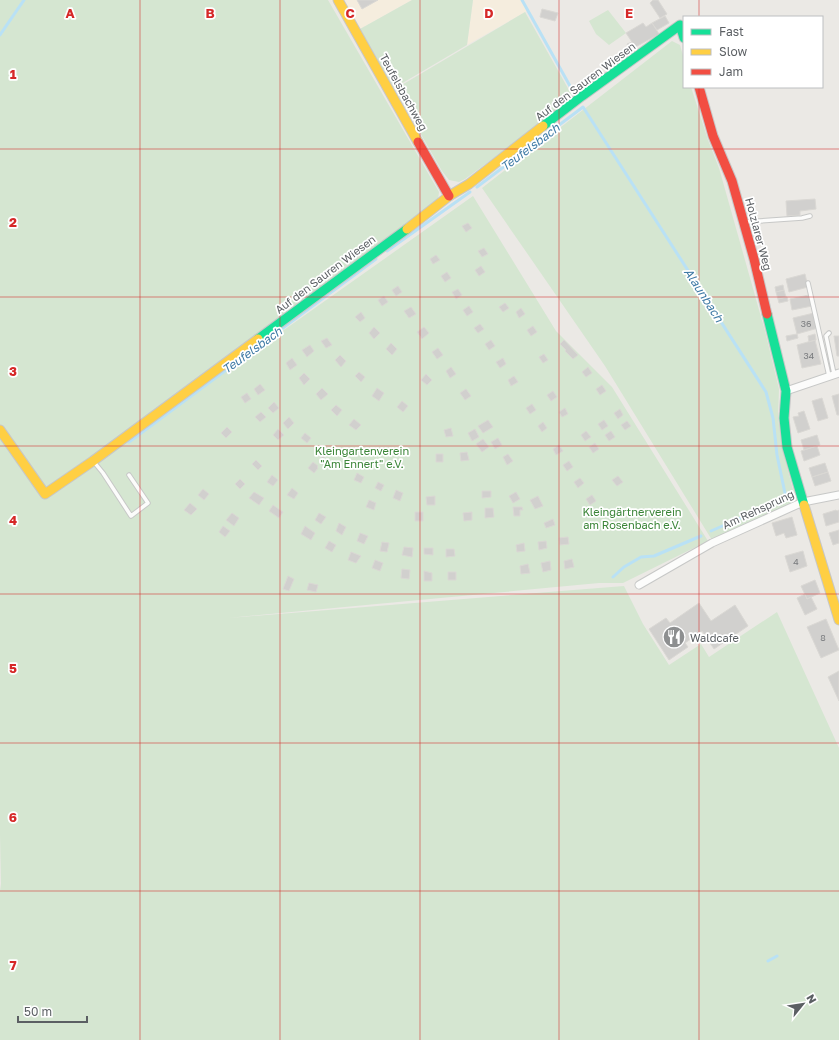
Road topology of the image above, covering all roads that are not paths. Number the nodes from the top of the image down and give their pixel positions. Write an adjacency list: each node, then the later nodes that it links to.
1 (338, 0): 4 (street, Teufelsbachweg)
2 (683, 35): 4 (street, Auf den Sauren Wiesen)
3 (698, 88): 6 (street, Holzlarer Weg)
4 (449, 196): 12 (street, Auf den Sauren Wiesen)
5 (810, 216): 6 (lane)
6 (744, 222): 10 (street, Holzlarer Weg)
7 (808, 283): 9 (lane)
8 (829, 333): 9 (lane)
9 (834, 374): 10 (street)
10 (786, 391): 15 (street, Am Rehsprung)
11 (0, 430): 12 (street, Auf den Sauren Wiesen)
12 (93, 462): 13 (lane)
13 (130, 475)
14 (839, 495): 15 (street)
15 (803, 502): 16 (street, Am Rehsprung); 17 (street)
16 (639, 585)
17 (839, 620)

